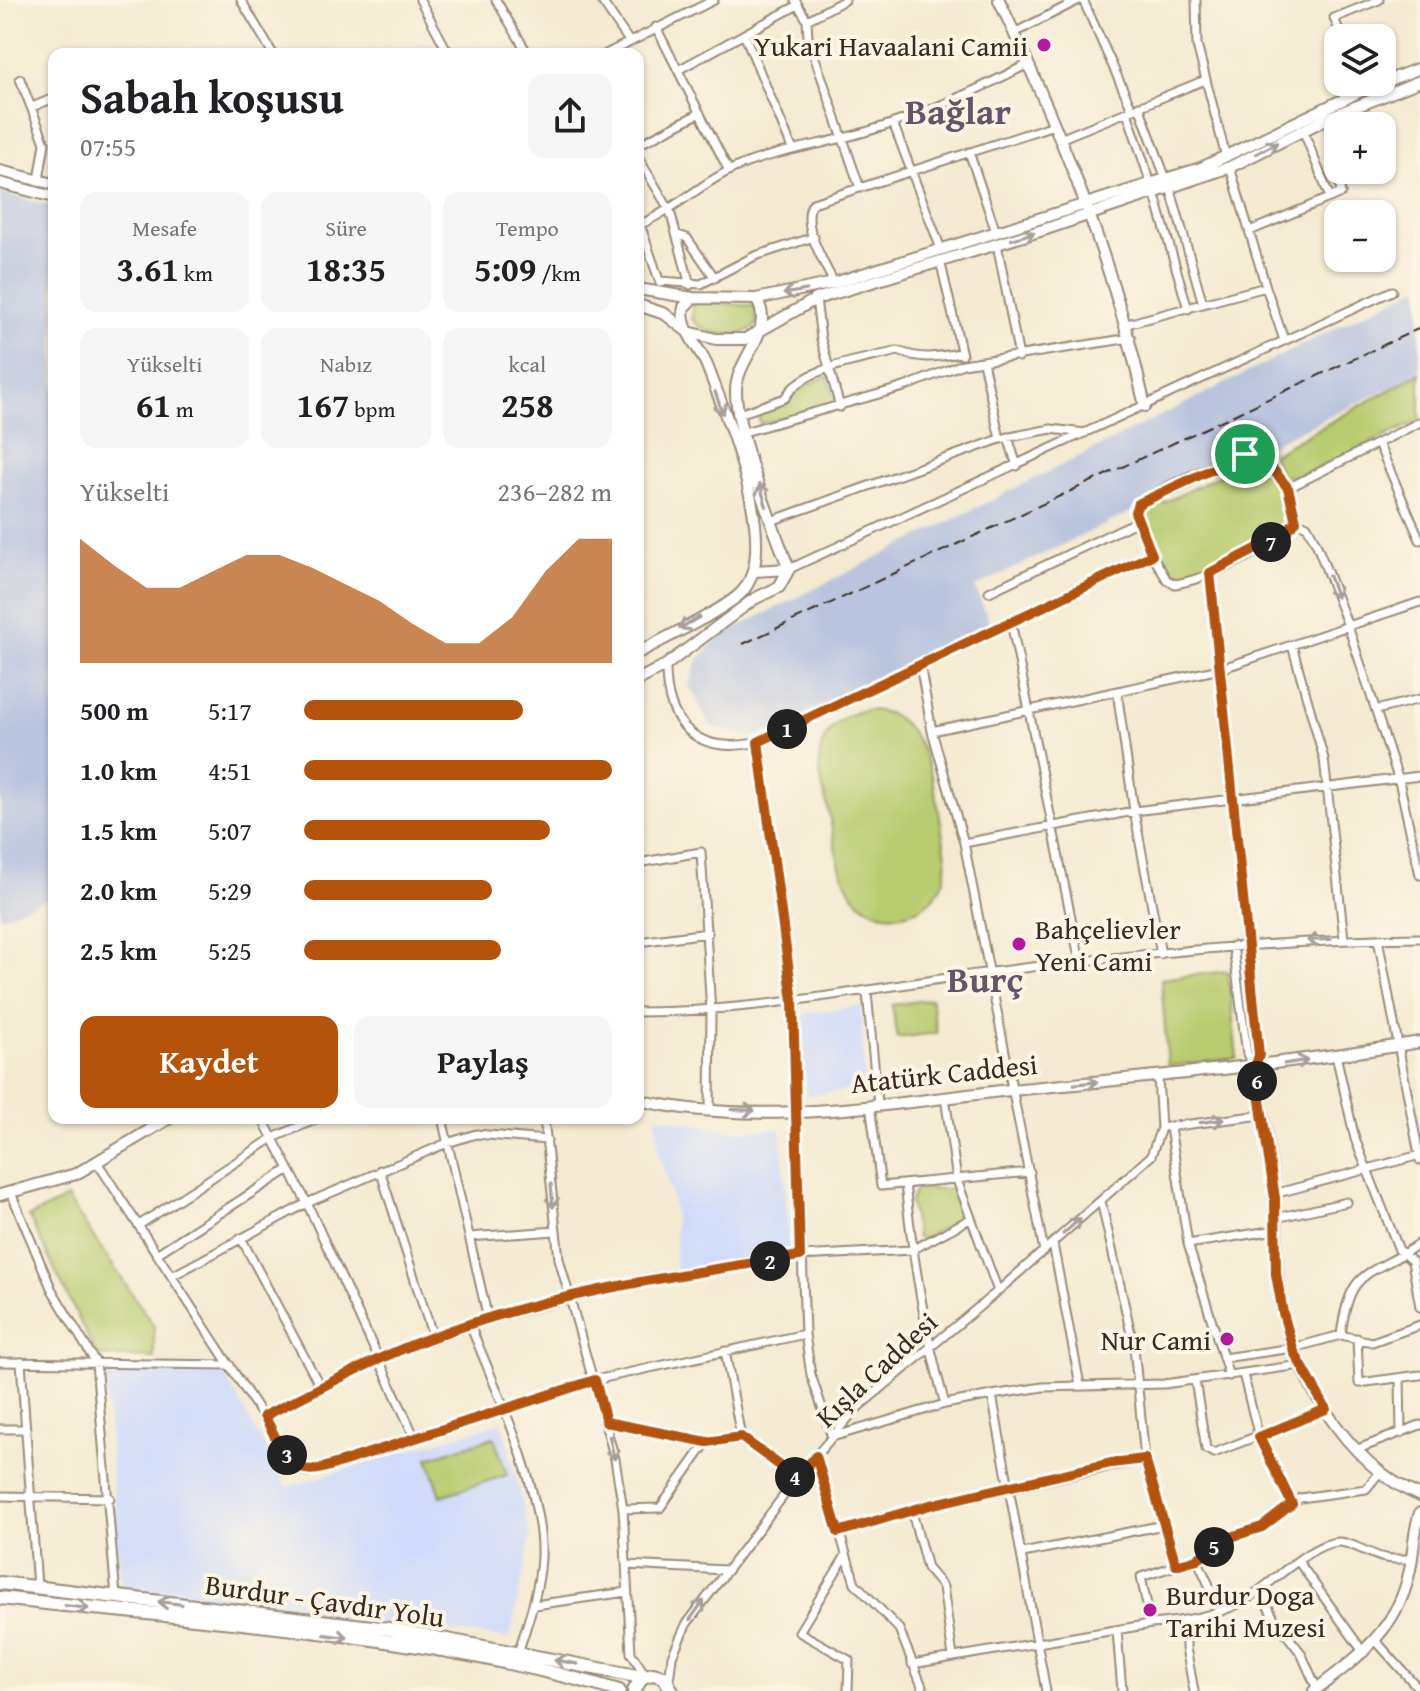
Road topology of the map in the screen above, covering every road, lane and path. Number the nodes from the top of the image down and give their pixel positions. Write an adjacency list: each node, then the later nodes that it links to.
1 (241, 0): 18 (street)
2 (420, 0): 19 (street)
3 (496, 0): 20 (street)
4 (601, 0): 17 (street)
5 (714, 0): 14 (street)
6 (845, 0): 12 (street)
7 (999, 0): 15 (main road)
8 (1081, 0): 15 (street); 32 (street)
9 (1196, 0): 27 (street)
10 (1379, 0): 13 (street)
11 (796, 2): 12 (street); 16 (street)
12 (807, 20): 39 (street)
13 (1336, 24)
14 (656, 27): 17 (street); 24 (street)
15 (1014, 33): 22 (main road)
16 (744, 34): 24 (street); 42 (street)
17 (629, 41): 21 (street)
18 (269, 48)
19 (446, 48)
20 (524, 48)
21 (617, 48)
22 (1028, 64): 36 (street); 37 (main road)
23 (1420, 68): 25 (main road)
24 (678, 70): 34 (street)
25 (1396, 75)
26 (20, 79): 31 (street)
27 (1205, 80): 32 (street); 44 (street)
28 (1420, 81): 33 (main road)
29 (1344, 96): 44 (main road)
30 (48, 100): 31 (street)
31 (32, 107): 49 (street)
32 (1133, 109): 40 (street); 52 (street); 55 (street)
33 (1343, 112)
34 (700, 113): 41 (street); 46 (street)
35 (1324, 120): 38 (main road)
36 (893, 123): 39 (street); 47 (street)
37 (1054, 125): 40 (main road); 43 (street)
38 (1303, 130): 44 (main road, one-way to 38); 57 (street)
39 (844, 135): 42 (street); 54 (street)
40 (1060, 139): 58 (main road)
41 (644, 142)
42 (792, 148): 46 (street)
43 (969, 152): 47 (street); 62 (street)
44 (1228, 162): 52 (main road); 61 (street)
45 (0, 171): 49 (main road)
46 (729, 171): 59 (street)
47 (912, 171): 54 (street); 67 (street)
48 (644, 172): 59 (street)
49 (39, 180): 50 (main road)
50 (48, 182)
51 (0, 183): 56 (main road)
52 (1168, 183): 55 (main road); 79 (street)
53 (1339, 184): 57 (street)
54 (860, 188): 65 (street)
55 (1152, 188): 58 (main road); 81 (street)
56 (48, 195)
57 (1330, 198): 61 (street)
58 (1090, 208): 62 (main road); 66 (main road, one-way to 58); 82 (main road)
59 (670, 211): 60 (street); 64 (street)
60 (644, 220)
61 (1252, 230): 72 (street)
62 (996, 232): 67 (main road)
63 (644, 233): 69 (street)
64 (678, 235): 68 (street); 71 (street)
65 (814, 237): 68 (street); 70 (street)
66 (997, 244): 67 (main road); 88 (street)
67 (940, 254): 70 (main road); 78 (main road); 87 (street)
68 (715, 278): 71 (street)
69 (660, 281): 71 (street); 75 (street)
70 (834, 283): 77 (main road, one-way to 77)
71 (690, 285)
72 (1266, 287): 79 (street); 86 (street)
73 (644, 290): 75 (main road)
74 (1392, 291): 86 (street)
75 (663, 292): 76 (main road)
76 (693, 298): 77 (main road); 84 (main road)
77 (756, 299): 83 (main road)
78 (816, 299): 83 (main road); 91 (street)
79 (1203, 304): 81 (street)
80 (644, 307): 84 (main road)
81 (1188, 309): 82 (street)
82 (1127, 324): 85 (main road)
83 (761, 331): 84 (main road); 94 (main road)
84 (688, 332): 109 (main road, one-way to 109)
85 (1131, 338): 88 (street); 92 (main road)
86 (1284, 340): 92 (street)
87 (961, 353): 90 (street); 91 (street)
88 (1019, 357): 89 (street)
89 (983, 362): 90 (street); 98 (street)
90 (963, 364): 93 (street)
91 (829, 369): 93 (street); 94 (street)
92 (1145, 406): 97 (street)
93 (840, 407): 96 (street)
94 (739, 414): 96 (main road)
95 (1420, 422): 99 (street)
96 (744, 432): 103 (main road, one-way to 96)
97 (1087, 433): 98 (street); 100 (street)
98 (1004, 438): 100 (street); 103 (street)
99 (1378, 443): 101 (street); 102 (street)
100 (1017, 466): 108 (street)
101 (1288, 488): 104 (street); 105 (street)
102 (1416, 519): 106 (street)
103 (771, 521): 108 (main road)
104 (1138, 521): 107 (street); 111 (street)
105 (1296, 521): 110 (street); 114 (street, one-way to 114)
106 (1420, 540)
107 (1152, 555): 110 (street); 113 (street)
108 (789, 569): 109 (main road); 117 (main road)
109 (753, 571): 116 (main road, one-way to 116)
110 (1210, 573): 119 (street)
111 (989, 592)
112 (1420, 602): 114 (street)
113 (1011, 622): 118 (street); 123 (street)
114 (1348, 626): 115 (street); 124 (street)
115 (1292, 645): 119 (street); 129 (street)
116 (644, 650)
117 (666, 665): 120 (main road); 126 (street)
118 (920, 665): 125 (street); 126 (street)
119 (1220, 669): 121 (street); 130 (street)
120 (644, 677)
121 (1117, 691): 123 (street); 131 (street)
122 (1420, 699): 124 (street)
123 (1032, 709): 125 (street); 132 (street)
124 (1376, 710): 128 (street)
125 (932, 731): 133 (street)
126 (758, 742): 147 (street)
127 (1420, 776): 128 (street)
128 (1399, 781): 129 (street); 135 (street)
129 (1327, 790): 130 (street); 138 (street)
130 (1233, 799): 131 (street); 141 (street)
131 (1134, 811): 132 (street); 143 (street)
132 (1051, 828): 133 (street); 144 (street)
133 (964, 843): 145 (street)
134 (644, 862): 136 (street)
135 (1420, 875)
136 (708, 933): 140 (street); 149 (street)
137 (1420, 938): 139 (street)
138 (1344, 939): 139 (street); 141 (street, one-way to 141)
139 (1378, 939): 151 (street)
140 (644, 941)
141 (1248, 945): 142 (street); 153 (street)
142 (1233, 946): 143 (street); 153 (street)
143 (1161, 954): 144 (street)
144 (1080, 962): 145 (street)
145 (989, 972): 146 (street); 155 (street)
146 (867, 993): 147 (street); 158 (street)
147 (793, 1001): 149 (street); 160 (street)
148 (644, 1012): 149 (street)
149 (711, 1012): 159 (street)
150 (1420, 1042): 151 (main road, Atatürk Caddesi)
151 (1399, 1046): 152 (main road, Atatürk Caddesi); 171 (street)
152 (1336, 1055): 153 (main road, Atatürk Caddesi, one-way to 152); 174 (street)
153 (1255, 1068): 154 (main road, Atatürk Caddesi); 161 (main road)
154 (1158, 1077): 155 (main road, Atatürk Caddesi, one-way to 154); 167 (street)
155 (1014, 1090): 156 (main road, Atatürk Caddesi); 176 (street)
156 (945, 1097): 158 (main road, Atatürk Caddesi); 177 (street)
157 (644, 1101): 159 (main road, Atatürk Caddesi)
158 (874, 1104): 160 (main road, Atatürk Caddesi); 178 (street)
159 (710, 1109): 160 (main road, Atatürk Caddesi, one-way to 160)
160 (796, 1112): 198 (street)
161 (1262, 1115): 167 (street, one-way to 161); 180 (main road)
162 (160, 1124): 172 (main road)
163 (265, 1124): 168 (street)
164 (305, 1124): 168 (street)
165 (443, 1124): 170 (street)
166 (545, 1124): 169 (street)
167 (1166, 1128): 181 (street, Kışla Caddesi); 193 (street)
168 (273, 1138): 173 (street); 186 (street)
169 (547, 1140): 170 (street); 188 (street, one-way to 188)
170 (447, 1143): 175 (street); 189 (street)
171 (1420, 1157): 174 (street)
172 (97, 1162): 179 (main road); 186 (street)
173 (289, 1169): 183 (street); 196 (street)
174 (1366, 1169): 180 (street); 197 (street)
175 (380, 1170): 183 (street); 208 (street)
176 (1030, 1172): 177 (street); 195 (street)
177 (957, 1180): 178 (street); 185 (street)
178 (905, 1184): 194 (street)
179 (5, 1194): 218 (street)
180 (1274, 1194): 184 (main road)
181 (1101, 1201): 192 (street, Kışla Caddesi, one-way to 181); 227 (street)
182 (1347, 1202): 184 (street)
183 (307, 1203): 190 (street); 214 (street)
184 (1276, 1218): 187 (main road)
185 (970, 1219): 194 (street); 200 (street)
186 (139, 1225): 196 (street)
187 (1276, 1230): 193 (street); 211 (main road)
188 (556, 1231): 189 (street); 201 (street)
189 (469, 1237): 203 (street)
190 (241, 1238): 199 (street); 229 (street)
191 (1420, 1243): 197 (street)
192 (1053, 1244): 195 (street, Kışla Caddesi); 228 (street)
193 (1188, 1244): 215 (street)
194 (912, 1250): 198 (street); 210 (street)
195 (1044, 1251): 200 (street, Kışla Caddesi)
196 (158, 1253): 199 (street)
197 (1404, 1255): 202 (street); 207 (street)
198 (800, 1256): 201 (street); 206 (street)
199 (174, 1275): 219 (street)
200 (998, 1291): 210 (street, Kışla Caddesi)
201 (568, 1299): 203 (street); 225 (street)
202 (1420, 1307)
203 (488, 1319): 204 (street)
204 (470, 1325): 208 (street); 233 (street)
205 (1420, 1325): 209 (street)
206 (805, 1334): 213 (street); 241 (street)
207 (1341, 1335): 209 (street); 211 (street)
208 (433, 1337): 214 (street)
209 (1357, 1338): 224 (street)
210 (928, 1347): 231 (street); 241 (street, Kışla Caddesi)
211 (1293, 1348): 215 (street); 220 (main road)
212 (0, 1350): 216 (street)
213 (725, 1351): 225 (street); 240 (street)
214 (380, 1358): 229 (street); 243 (street)
215 (1223, 1358): 223 (street)
216 (3, 1362): 217 (street)
217 (21, 1362): 218 (street); 238 (street)
218 (96, 1363): 219 (street); 254 (street)
219 (230, 1365): 234 (street)
220 (1301, 1365): 221 (street); 232 (main road)
221 (1243, 1374): 223 (street); 242 (street)
222 (1420, 1375): 224 (street)
223 (1229, 1376): 226 (street)
224 (1400, 1378): 239 (street)
225 (595, 1380): 233 (street); 235 (street)
226 (1195, 1380): 227 (street); 242 (street)
227 (1139, 1384): 228 (street); 247 (street)
228 (1080, 1385): 230 (street)
229 (321, 1388): 234 (street)
230 (992, 1395): 231 (street); 250 (street)
231 (945, 1404): 241 (street)
232 (1326, 1409): 242 (street); 245 (main road)
233 (504, 1410): 243 (street); 275 (street)
234 (264, 1416): 243 (street)
235 (606, 1422): 244 (street); 256 (street, one-way to 256)
236 (1420, 1425): 239 (street)
237 (0, 1429): 238 (street)
238 (26, 1429): 253 (street)
239 (1401, 1433): 245 (street)
240 (741, 1437): 244 (street); 249 (street)
241 (832, 1437): 246 (street, Kışla Caddesi)
242 (1259, 1437): 255 (street)
243 (415, 1438)
244 (707, 1442): 256 (street)
245 (1358, 1449): 248 (main road)
246 (816, 1456): 249 (street, Kışla Caddesi); 260 (street)
247 (1145, 1459): 250 (street); 259 (street)
248 (1380, 1472): 252 (main road); 255 (street)
249 (797, 1478): 268 (street, Kışla Caddesi)
250 (1011, 1488): 257 (street); 261 (street)
251 (0, 1496): 253 (street)
252 (1420, 1496)
253 (31, 1498): 254 (street); 270 (street)
254 (110, 1498): 273 (street)
255 (1292, 1504): 263 (street)
256 (623, 1509): 266 (street)
257 (912, 1512): 260 (street); 284 (street)
258 (1420, 1513): 264 (main road)
259 (1164, 1525): 261 (street); 267 (street)
260 (838, 1532): 262 (street)
261 (1023, 1553): 281 (street)
262 (846, 1555): 285 (street); 292 (street)
263 (1197, 1559): 267 (street); 276 (street)
264 (1411, 1559): 265 (street); 280 (main road)
265 (1298, 1561): 272 (street); 283 (street)
266 (627, 1565): 268 (street); 271 (street)
267 (1176, 1565): 278 (street)
268 (726, 1570): 287 (street, Kışla Caddesi, one-way to 268)
269 (0, 1583): 270 (highway, Burdur - Çavdır Yolu)
270 (37, 1587): 273 (highway, Burdur - Çavdır Yolu)
271 (627, 1592): 275 (street); 286 (street)
272 (1261, 1592): 276 (street); 288 (street)
273 (116, 1597): 282 (highway, Burdur - Çavdır Yolu, one-way to 273)
274 (0, 1598): 290 (highway, Burdur - Çavdır Yolu, one-way to 290)
275 (534, 1605): 282 (street)
276 (1220, 1609): 277 (street)
277 (1186, 1622): 278 (street); 296 (street)
278 (1151, 1624): 279 (street)
279 (1117, 1631): 281 (street); 295 (street)
280 (1376, 1641): 283 (main road); 289 (street)
281 (1038, 1643): 284 (street); 294 (street)
282 (518, 1653): 286 (highway, Burdur - Çavdır Yolu, one-way to 282)
283 (1364, 1653): 288 (main road)
284 (953, 1657): 285 (street)
285 (912, 1664): 293 (street)
286 (644, 1676): 287 (highway, Burdur - Çavdır Yolu); 291 (highway)
287 (670, 1686)
288 (1315, 1690)
289 (1420, 1690)
290 (619, 1691)
291 (634, 1691)
292 (848, 1691)
293 (924, 1691)
294 (1046, 1691)
295 (1122, 1691)
296 (1194, 1691)

